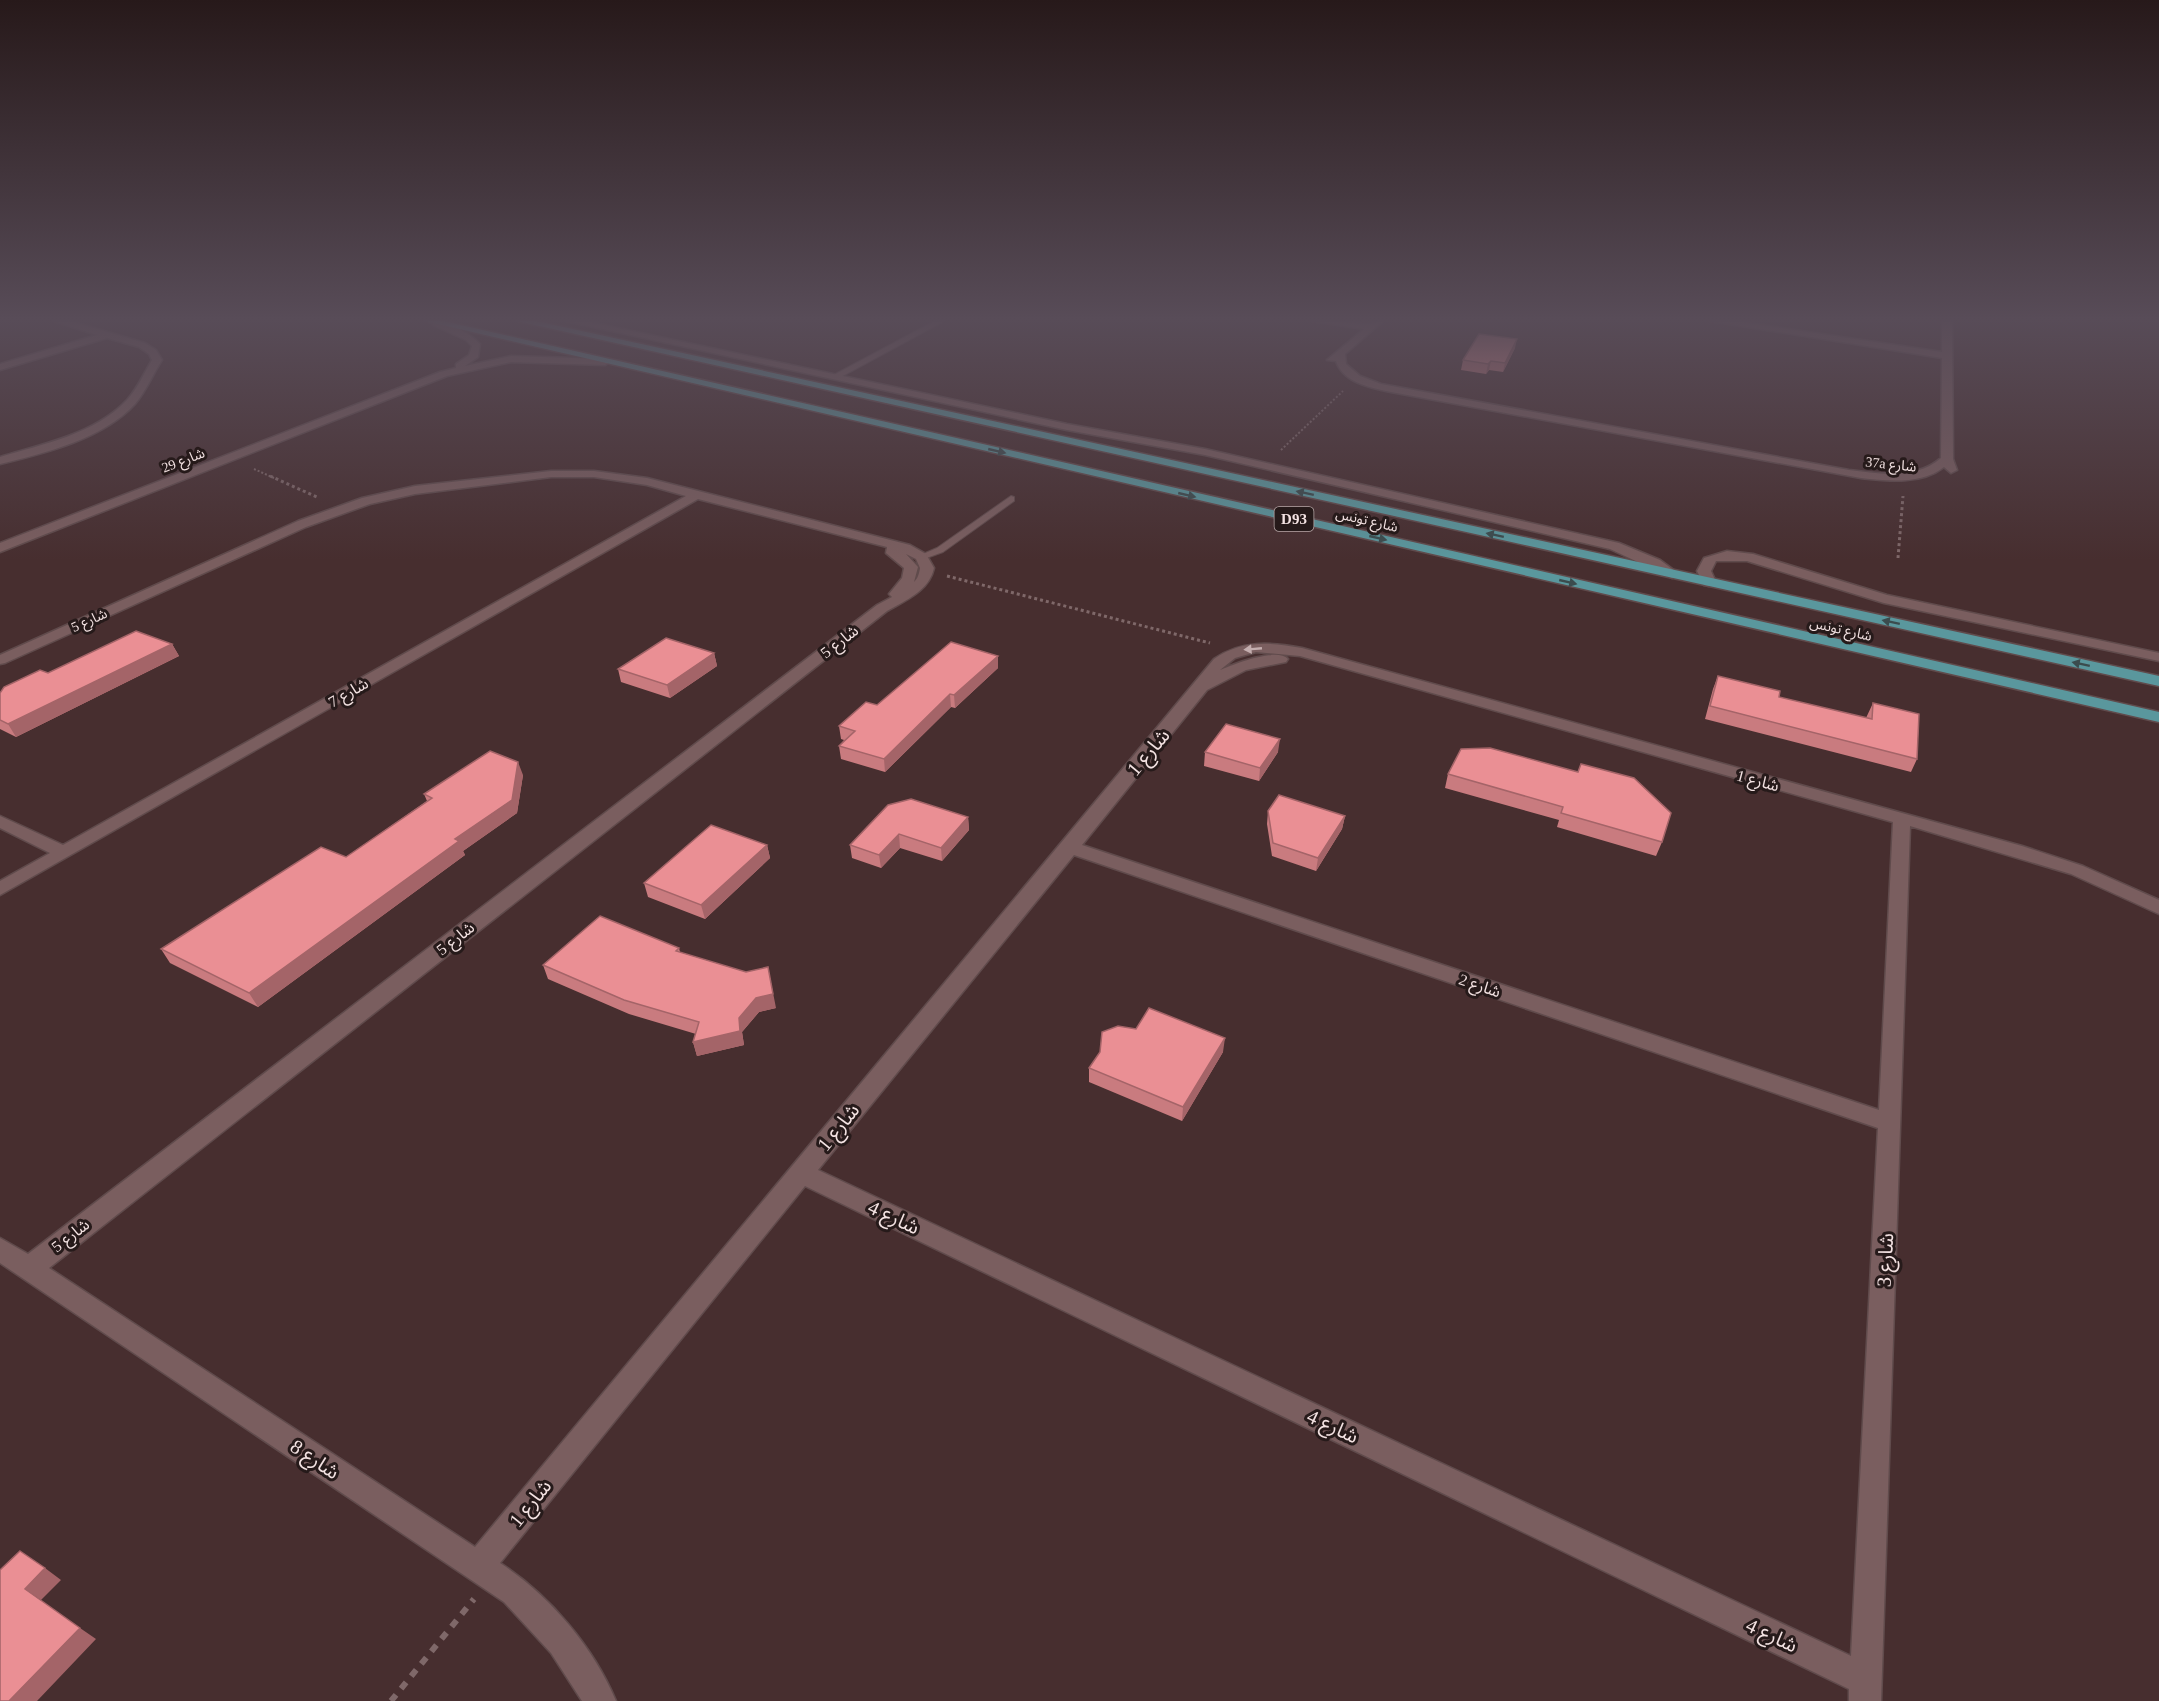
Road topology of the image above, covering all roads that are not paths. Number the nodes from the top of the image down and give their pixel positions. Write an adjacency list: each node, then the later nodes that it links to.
1 (132, 400): 9 (street)
2 (377, 400): 14 (street, شارع 29)
3 (773, 400): 26 (main road, شارع تونس / D93, one-way to 26)
4 (882, 400): 16 (main road, شارع تونس / D93, one-way to 4)
5 (943, 400): 16 (street)
6 (1453, 400): 10 (street, 37a شارع)
7 (1947, 400): 8 (street)
8 (1947, 459): 10 (street, 37a شارع); 10 (street, 37a شارع)
9 (0, 461)
10 (1849, 473)
11 (696, 495): 13 (street, شارع 5); 20 (street, شارع 5); 30 (street, شارع 7)
12 (1011, 500): 15 (lane)
13 (872, 540): 15 (street, شارع 5); 18 (street, شارع 5)
14 (0, 548)
15 (921, 557): 18 (street, شارع 5)
16 (1672, 574): 17 (main road, شارع تونس / D93)
17 (1708, 582): 19 (street); 22 (main road, شارع تونس / D93, one-way to 17)
18 (882, 608): 36 (street, شارع 5)
19 (2159, 657)
20 (0, 660)
21 (1351, 668): 25 (street, شارع 1); 25 (street, شارع 1, one-way to 25); 27 (street, شارع 1)
22 (2120, 672): 23 (main road); 24 (main road, شارع تونس / D93)
23 (2159, 676)
24 (2159, 681)
25 (1200, 689): 29 (street, شارع 1)
26 (2159, 717)
27 (1902, 819): 32 (street, شارع 1); 33 (street, شارع 3)
28 (0, 821): 30 (street)
29 (1069, 847): 33 (street, شارع 2); 34 (street, شارع 1)
30 (64, 853): 31 (street, شارع 7)
31 (0, 889)
32 (2159, 908)
33 (1891, 1123): 38 (street, شارع 3)
34 (801, 1173): 37 (street, شارع 1); 38 (street, شارع 4)
35 (0, 1249): 36 (street, شارع 8)
36 (28, 1269): 37 (street, شارع 8)
37 (485, 1571): 39 (street, شارع 8)
38 (1866, 1690)
39 (600, 1701)

